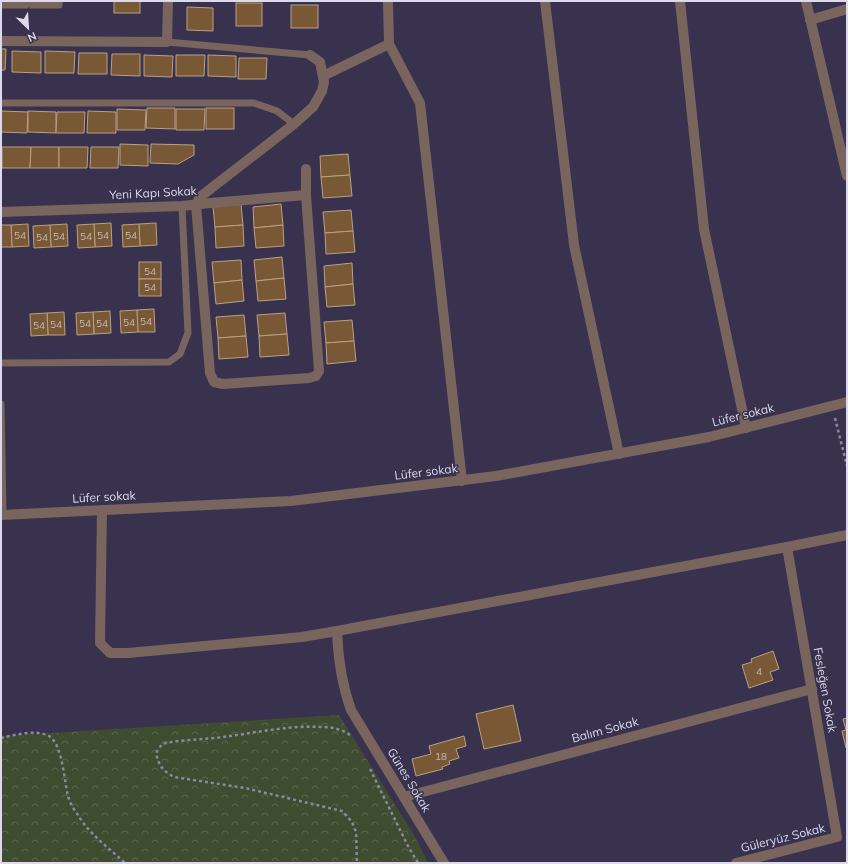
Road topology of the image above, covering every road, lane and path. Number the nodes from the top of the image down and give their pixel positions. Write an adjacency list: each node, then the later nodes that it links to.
1 (59, 1): 7 (lane)
2 (168, 1): 11 (street)
3 (388, 1): 12 (street)
4 (545, 1): 28 (street)
5 (680, 1): 27 (street)
6 (806, 1): 9 (street)
7 (1, 5)
8 (847, 9): 9 (street)
9 (810, 20): 18 (street)
10 (1, 41): 11 (street)
11 (167, 42): 13 (lane)
12 (389, 44): 14 (street); 30 (street)
13 (310, 55): 14 (street)
14 (323, 76): 16 (street)
15 (1, 103): 16 (lane)
16 (294, 124): 20 (street)
17 (306, 169): 19 (street)
18 (847, 176)
19 (306, 195): 20 (street, Yeni Kapı Sokak); 20 (street)
20 (196, 205): 21 (street, Yeni Kapı Sokak)
21 (182, 206): 22 (street, Yeni Kapı Sokak); 23 (lane)
22 (1, 212)
23 (1, 363)
24 (847, 402): 26 (street, Lüfer sokak)
25 (1, 404): 32 (lane)
26 (831, 406): 27 (street, Lüfer sokak); 29 (path)
27 (746, 428): 28 (street, Lüfer sokak)
28 (618, 454): 30 (street, Lüfer sokak)
29 (847, 466)
30 (462, 481): 31 (street, Lüfer sokak)
31 (102, 510): 32 (street, Lüfer sokak); 35 (street)
32 (2, 515)
33 (847, 535): 34 (street)
34 (787, 547): 35 (street); 36 (street, Fesleğen Sokak)
35 (338, 631): 40 (street, Günes Sokak)
36 (812, 689): 40 (street, Balım Sokak); 41 (street, Fesleğen Sokak)
37 (350, 735): 43 (path)
38 (1, 738): 42 (path)
39 (369, 768): 44 (path)
40 (404, 797): 45 (street, Günes Sokak)
41 (837, 837): 46 (street, Güleryüz Sokak)
42 (125, 863)
43 (357, 863)
44 (418, 863)
45 (444, 863)
46 (736, 863)

